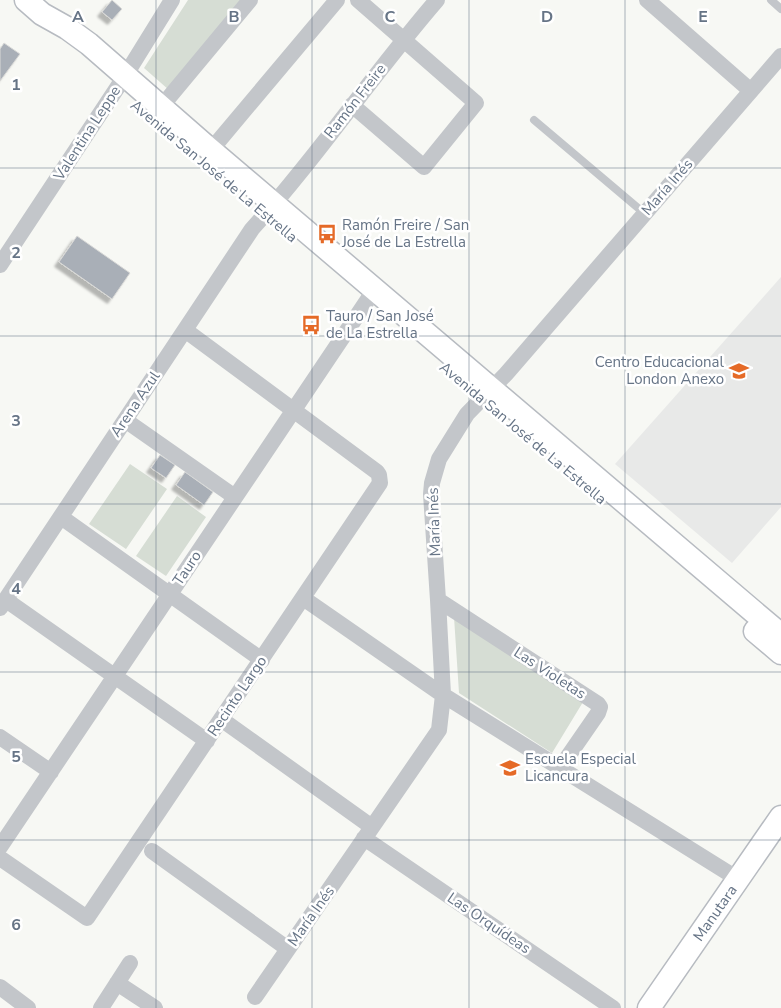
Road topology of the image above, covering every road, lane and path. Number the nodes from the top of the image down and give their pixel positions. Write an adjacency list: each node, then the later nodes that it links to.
1 (172, 0): 12 (street, Valentina Leppe)
2 (250, 0): 15 (street)
3 (337, 0): 17 (street)
4 (358, 0): 10 (street)
5 (437, 0): 10 (street, Ramón Freire)
6 (647, 0): 13 (street)
7 (770, 0): 9 (lane)
8 (34, 7): 12 (main road, Avenida San José de La Estrella)
9 (781, 9)
10 (402, 40): 14 (street, Ramón Freire); 14 (street)
11 (781, 56): 13 (street, María Inés)
12 (121, 82): 15 (main road, Avenida San José de La Estrella); 18 (main road, Avenida San José de La Estrella); 20 (street, Valentina Leppe)
13 (751, 91): 19 (street, María Inés)
14 (352, 105): 18 (street, Ramón Freire)
15 (161, 107): 17 (main road, Avenida San José de La Estrella)
16 (534, 120): 19 (lane)
17 (211, 150): 18 (main road, Avenida San José de La Estrella)
18 (270, 209): 21 (main road, Avenida San José de La Estrella); 22 (street, Arena Azul)
19 (644, 213): 23 (street, María Inés)
20 (0, 265)
21 (371, 294): 23 (main road, Avenida San José de La Estrella); 24 (street, Tauro)
22 (185, 330): 24 (street); 25 (street, Arena Azul)
23 (487, 393): 30 (street, María Inés); 32 (main road, Avenida San José de La Estrella); 33 (main road, Avenida San José de La Estrella)
24 (293, 410): 26 (street, Tauro); 29 (street, Recinto Largo)
25 (125, 420): 26 (street); 27 (street, Arena Azul)
26 (235, 497): 28 (street, Tauro)
27 (61, 517): 28 (street); 31 (street, Arena Azul)
28 (170, 594): 34 (street); 35 (street, Tauro)
29 (304, 598): 34 (street, Recinto Largo); 36 (street)
30 (438, 600): 36 (street, María Inés); 40 (street, Las Violetas)
31 (3, 604): 35 (street)
32 (781, 635)
33 (781, 653)
34 (262, 660): 37 (street, Recinto Largo)
35 (114, 677): 39 (street); 41 (street, Tauro)
36 (443, 695): 40 (street); 43 (street, María Inés)
37 (221, 720): 39 (street, Recinto Largo); 43 (street, Las Orquídeas)
38 (0, 737): 41 (street)
39 (207, 741): 46 (street, Recinto Largo)
40 (560, 768): 47 (street)
41 (51, 772): 44 (street, Tauro)
42 (781, 817): 47 (main road, Manutara)
43 (368, 833): 48 (street, María Inés); 56 (street, Las Orquídeas)
44 (0, 847)
45 (152, 851): 48 (street)
46 (0, 858)
47 (738, 879): 57 (main road, Manutara)
48 (288, 949): 52 (street, María Inés)
49 (130, 963): 50 (street)
50 (117, 982): 54 (street); 55 (street)
51 (0, 988): 53 (street)
52 (255, 997)
53 (28, 1008)
54 (101, 1008)
55 (154, 1008)
56 (613, 1008)
57 (648, 1008)

